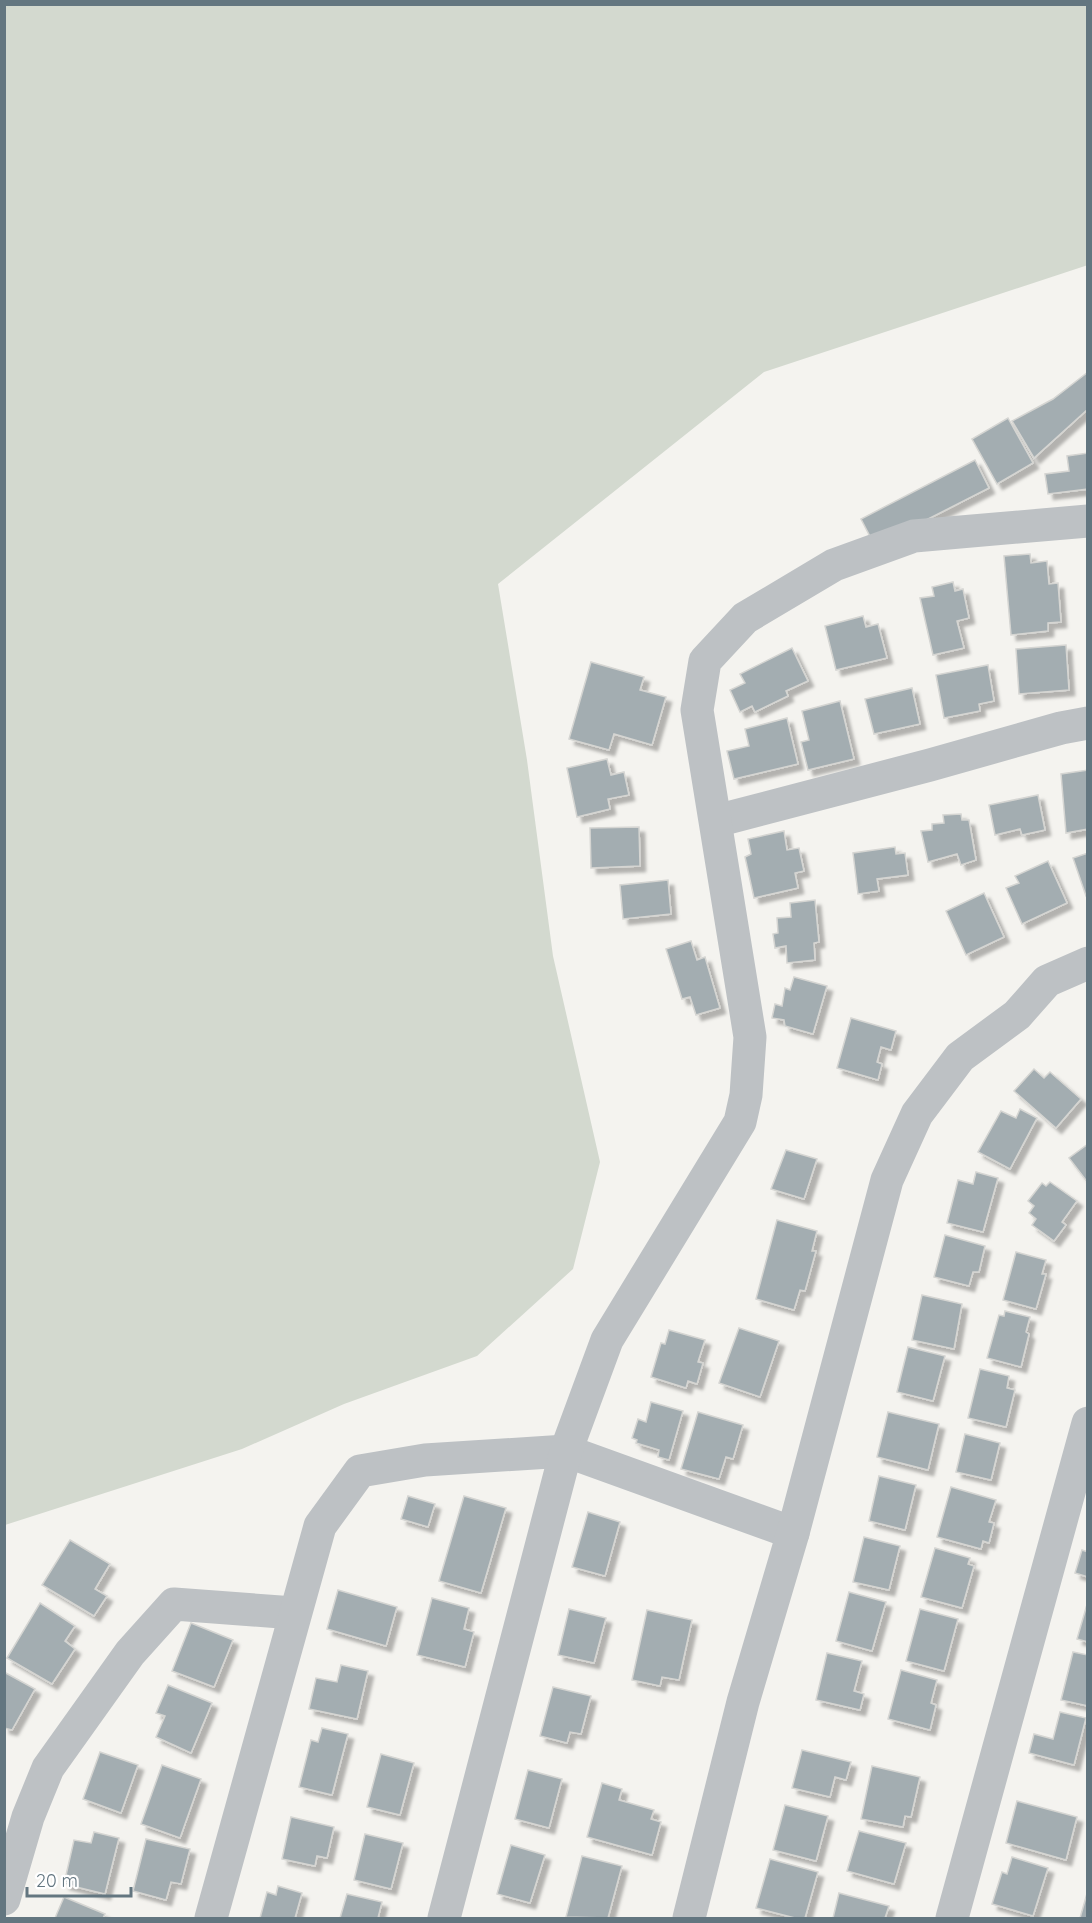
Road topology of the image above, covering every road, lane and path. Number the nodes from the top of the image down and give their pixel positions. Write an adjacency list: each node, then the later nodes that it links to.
1 (1088, 521): 3 (street)
2 (1088, 723): 3 (street)
3 (716, 821): 6 (street)
4 (1088, 963): 7 (street)
5 (1088, 1423): 13 (street)
6 (566, 1451): 7 (street); 8 (street); 11 (street)
7 (793, 1533): 12 (street)
8 (294, 1613): 9 (street); 10 (street)
9 (4, 1899)
10 (211, 1918)
11 (444, 1918)
12 (689, 1918)
13 (952, 1918)

